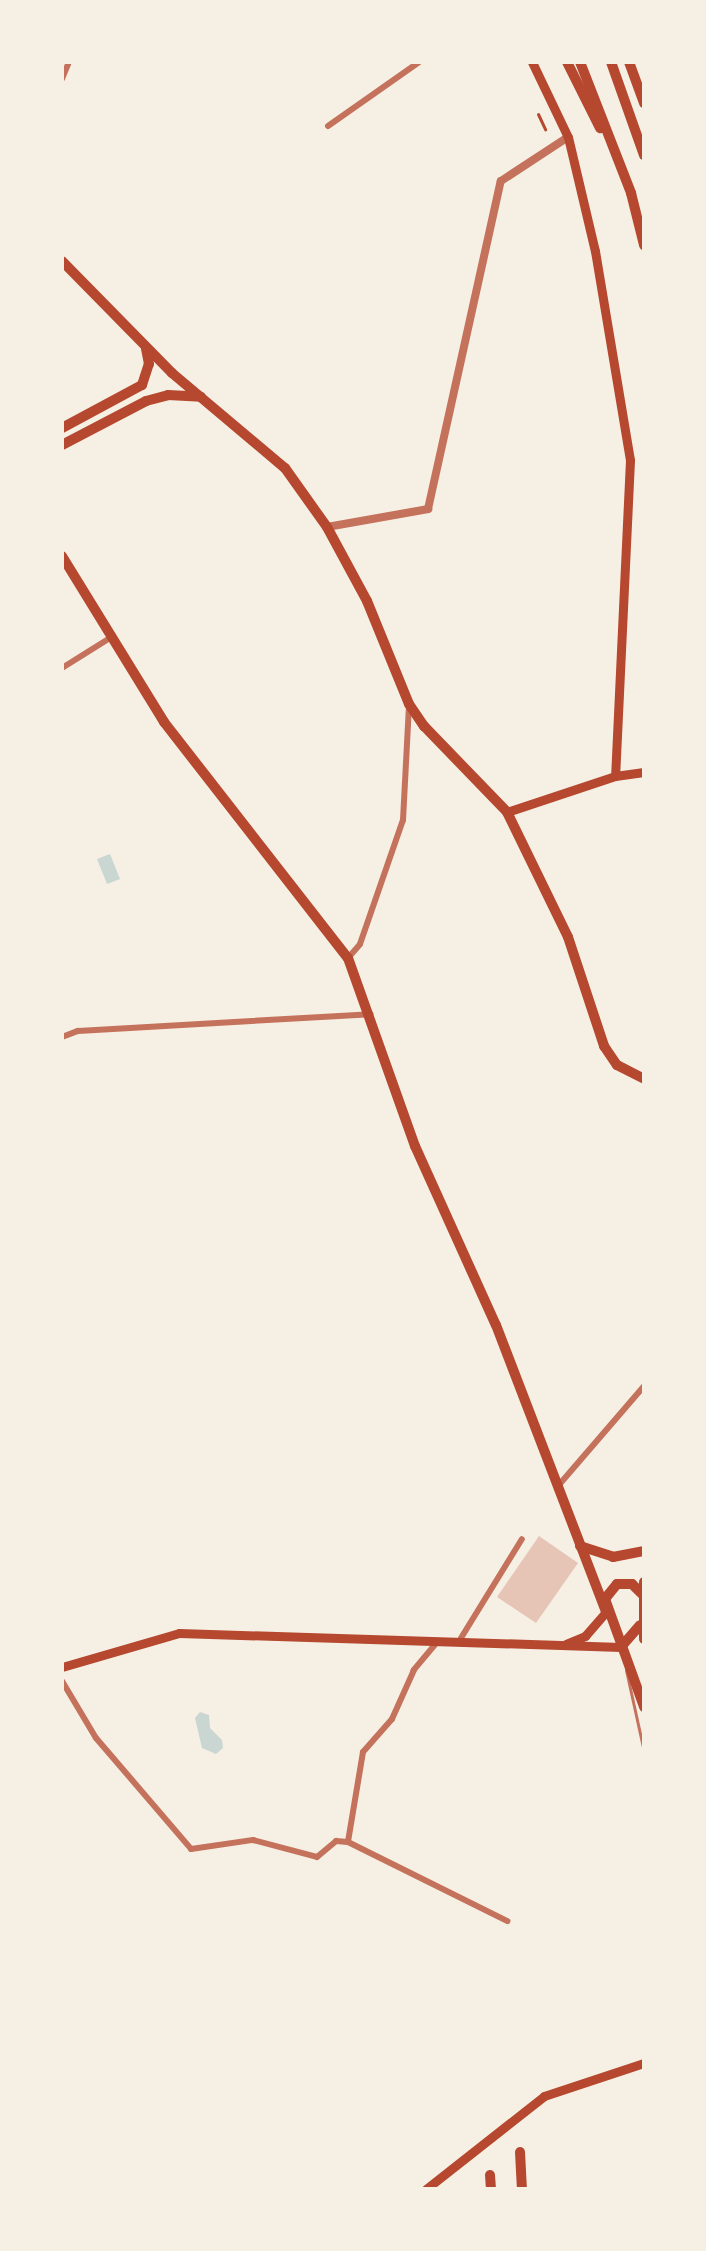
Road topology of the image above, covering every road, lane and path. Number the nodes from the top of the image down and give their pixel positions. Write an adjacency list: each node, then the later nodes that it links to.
1 (69, 62): 8 (street)
2 (419, 62): 11 (street)
3 (532, 62): 13 (main road)
4 (567, 62): 15 (main road)
5 (580, 62): 15 (main road)
6 (611, 62): 14 (main road)
7 (629, 62): 9 (main road)
8 (62, 79)
9 (644, 103)
10 (538, 114): 12 (path)
11 (328, 126)
12 (545, 129)
13 (568, 137): 22 (street); 28 (main road)
14 (644, 155)
15 (631, 193): 16 (main road)
16 (644, 245)
17 (62, 261): 18 (main road)
18 (146, 346): 19 (main road); 20 (main road)
19 (203, 397): 21 (main road); 22 (main road)
20 (62, 428)
21 (62, 445)
22 (327, 527): 26 (main road)
23 (62, 556): 24 (main road)
24 (110, 638): 25 (street); 30 (main road)
25 (62, 668)
26 (409, 704): 29 (main road); 30 (street)
27 (644, 772): 28 (main road)
28 (615, 776): 29 (main road)
29 (507, 812): 33 (main road)
30 (348, 958): 31 (main road)
31 (371, 1014): 32 (street); 35 (main road)
32 (62, 1037)
33 (644, 1079)
34 (644, 1386): 35 (street)
35 (557, 1487): 37 (main road)
36 (522, 1539): 44 (street)
37 (580, 1546): 38 (main road); 41 (main road)
38 (644, 1551)
39 (644, 1582): 40 (main road)
40 (642, 1594): 41 (main road); 42 (main road)
41 (606, 1612): 46 (main road); 47 (main road)
42 (640, 1624): 45 (main road); 47 (main road)
43 (440, 1638): 44 (main road); 48 (main road); 52 (street)
44 (461, 1638): 46 (main road)
45 (644, 1639)
46 (566, 1644): 47 (main road)
47 (621, 1647): 50 (main road); 51 (lane)
48 (62, 1667)
49 (62, 1681): 52 (street)
50 (644, 1707)
51 (644, 1752)
52 (348, 1842): 53 (street)
53 (507, 1921)
54 (644, 2063): 57 (main road)
55 (520, 2152): 59 (main road)
56 (490, 2175): 58 (main road)
57 (426, 2189)
58 (491, 2189)
59 (522, 2189)

